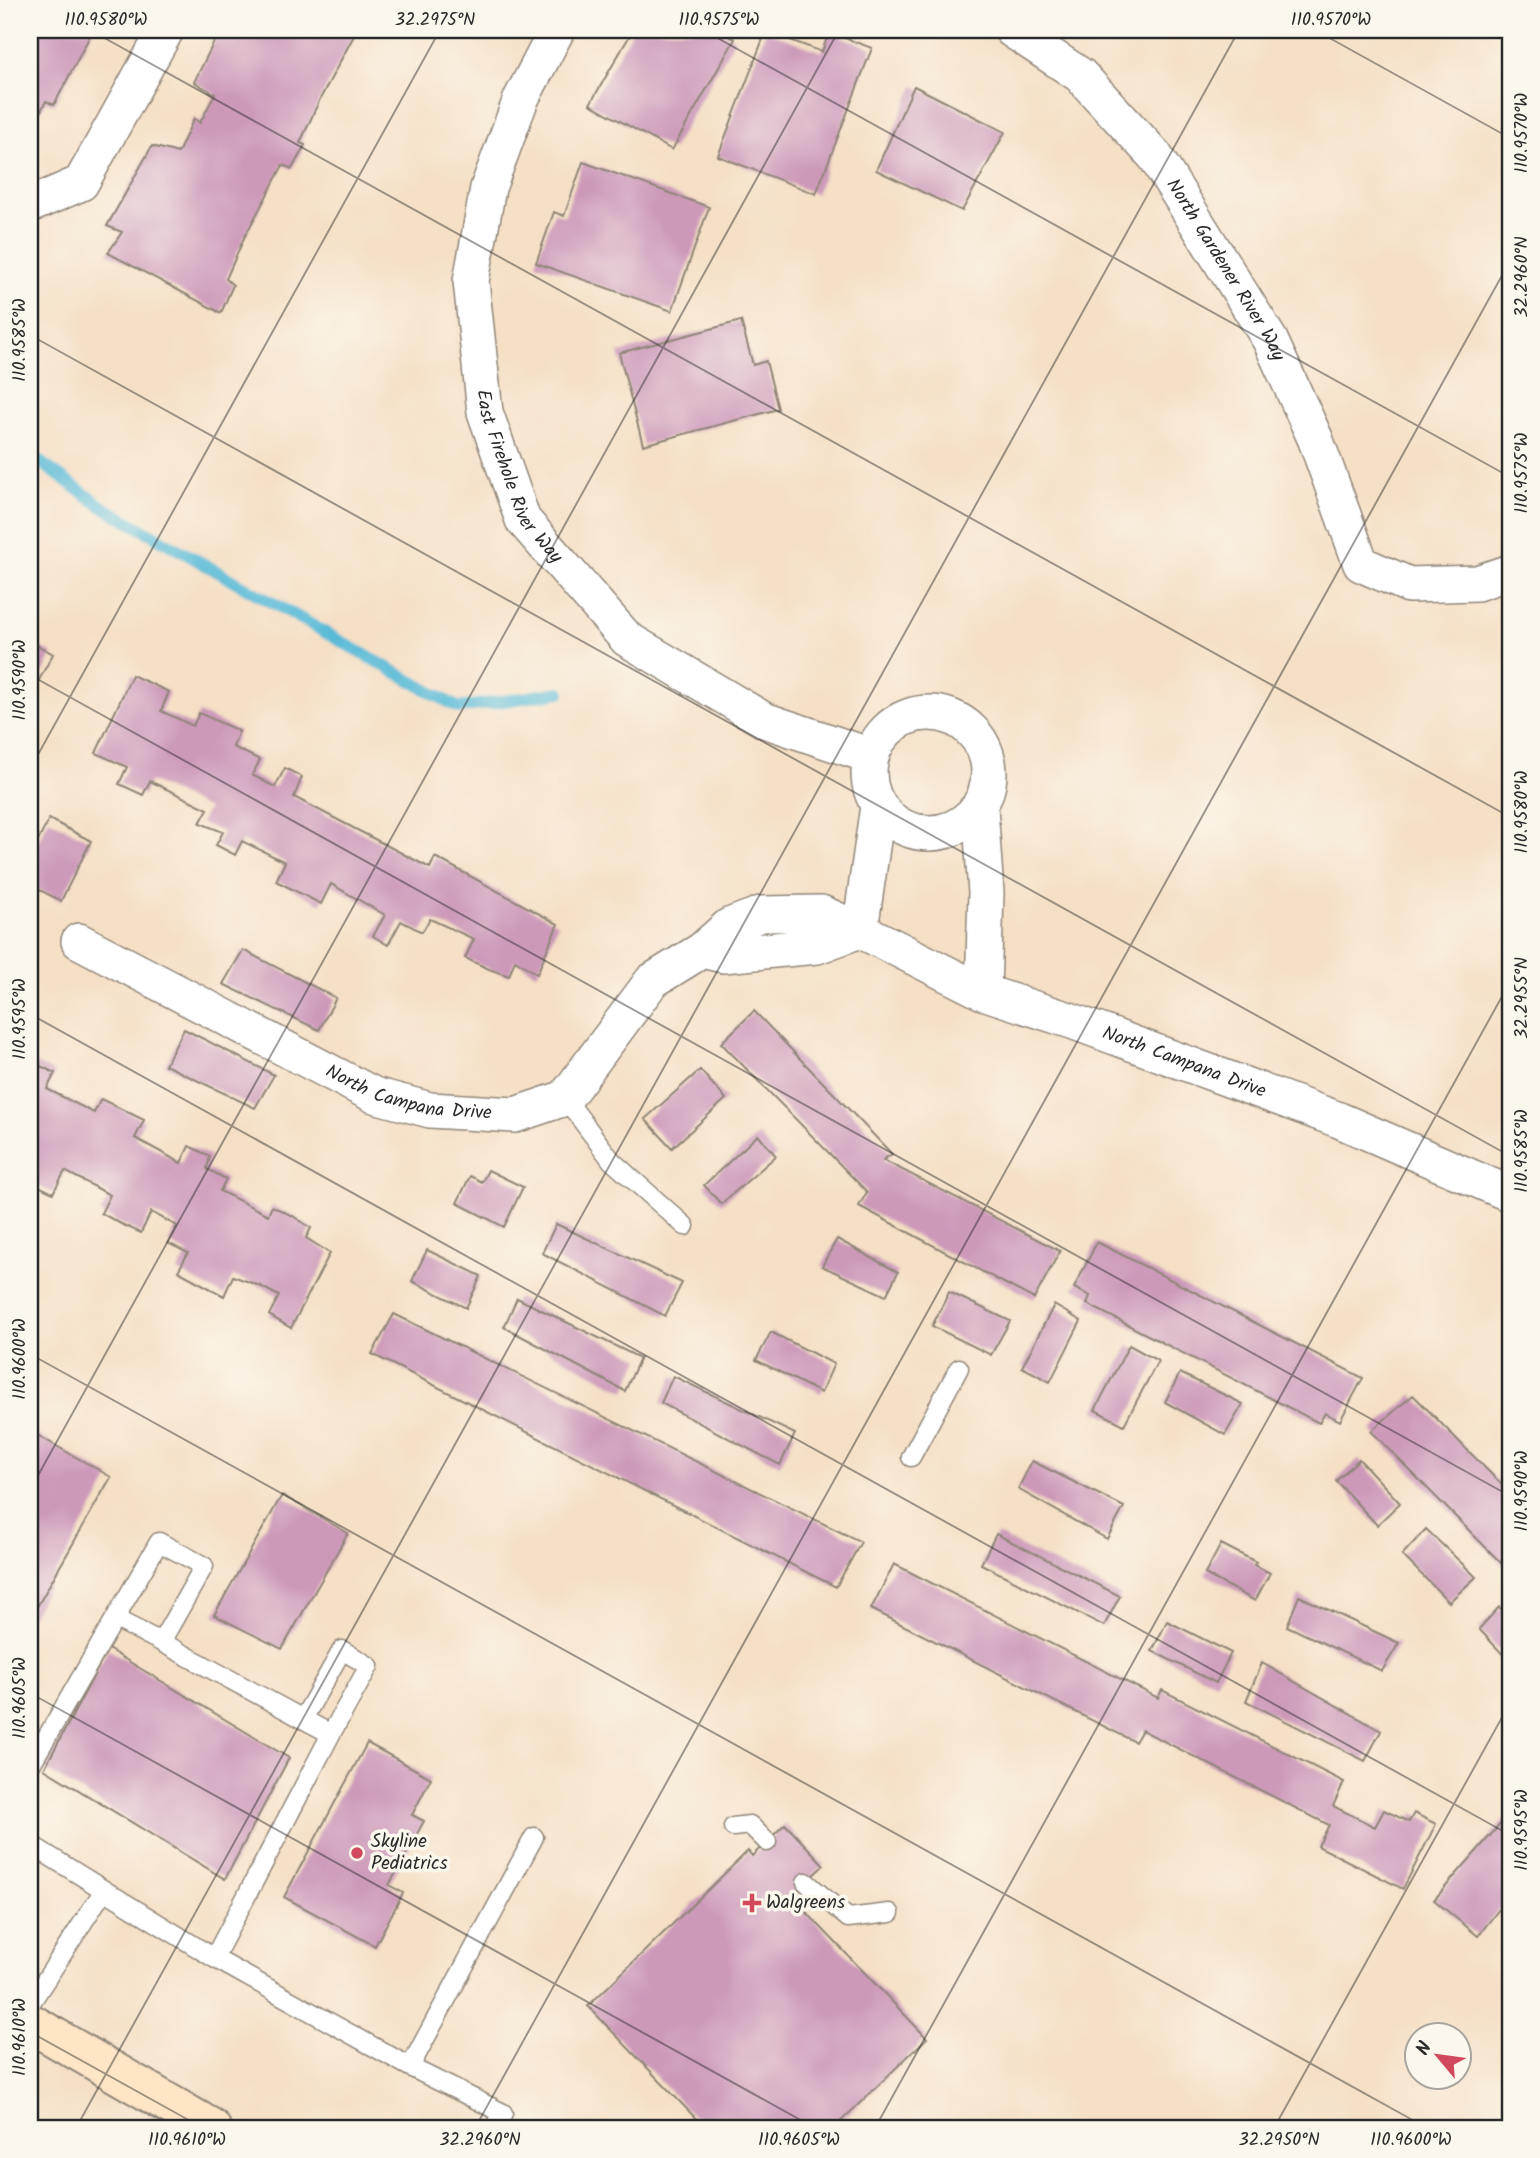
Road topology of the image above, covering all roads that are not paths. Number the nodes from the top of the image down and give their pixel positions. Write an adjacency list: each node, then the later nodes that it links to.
1 (166, 30): 4 (street)
2 (557, 30): 6 (street, East Firehole River Way)
3 (1012, 30): 5 (street, North Gardener River Way)
4 (30, 205)
5 (1510, 572)
6 (871, 757): 7 (street); 8 (street)
7 (878, 806): 8 (street); 9 (street)
8 (979, 808): 11 (street)
9 (860, 930): 11 (street, North Campana Drive); 12 (street)
10 (79, 941): 12 (street, North Campana Drive)
11 (983, 992): 13 (street, North Campana Drive)
12 (565, 1098): 14 (lane)
13 (1510, 1194)
14 (685, 1226)
15 (958, 1368): 16 (lane)
16 (911, 1457)
17 (116, 1619): 18 (lane); 18 (lane); 21 (lane)
18 (161, 1642): 19 (lane)
19 (303, 1719): 20 (lane); 20 (lane)
20 (331, 1734): 29 (lane)
21 (30, 1766)
22 (733, 1827): 24 (lane)
23 (534, 1837): 32 (lane)
24 (767, 1842)
25 (30, 1844): 27 (lane)
26 (806, 1882): 28 (lane)
27 (104, 1890): 29 (lane); 30 (lane)
28 (890, 1913)
29 (214, 1958): 32 (lane)
30 (30, 2004)
31 (30, 2023): 33 (main road)
32 (410, 2067): 34 (lane)
33 (211, 2128)
34 (495, 2128)

